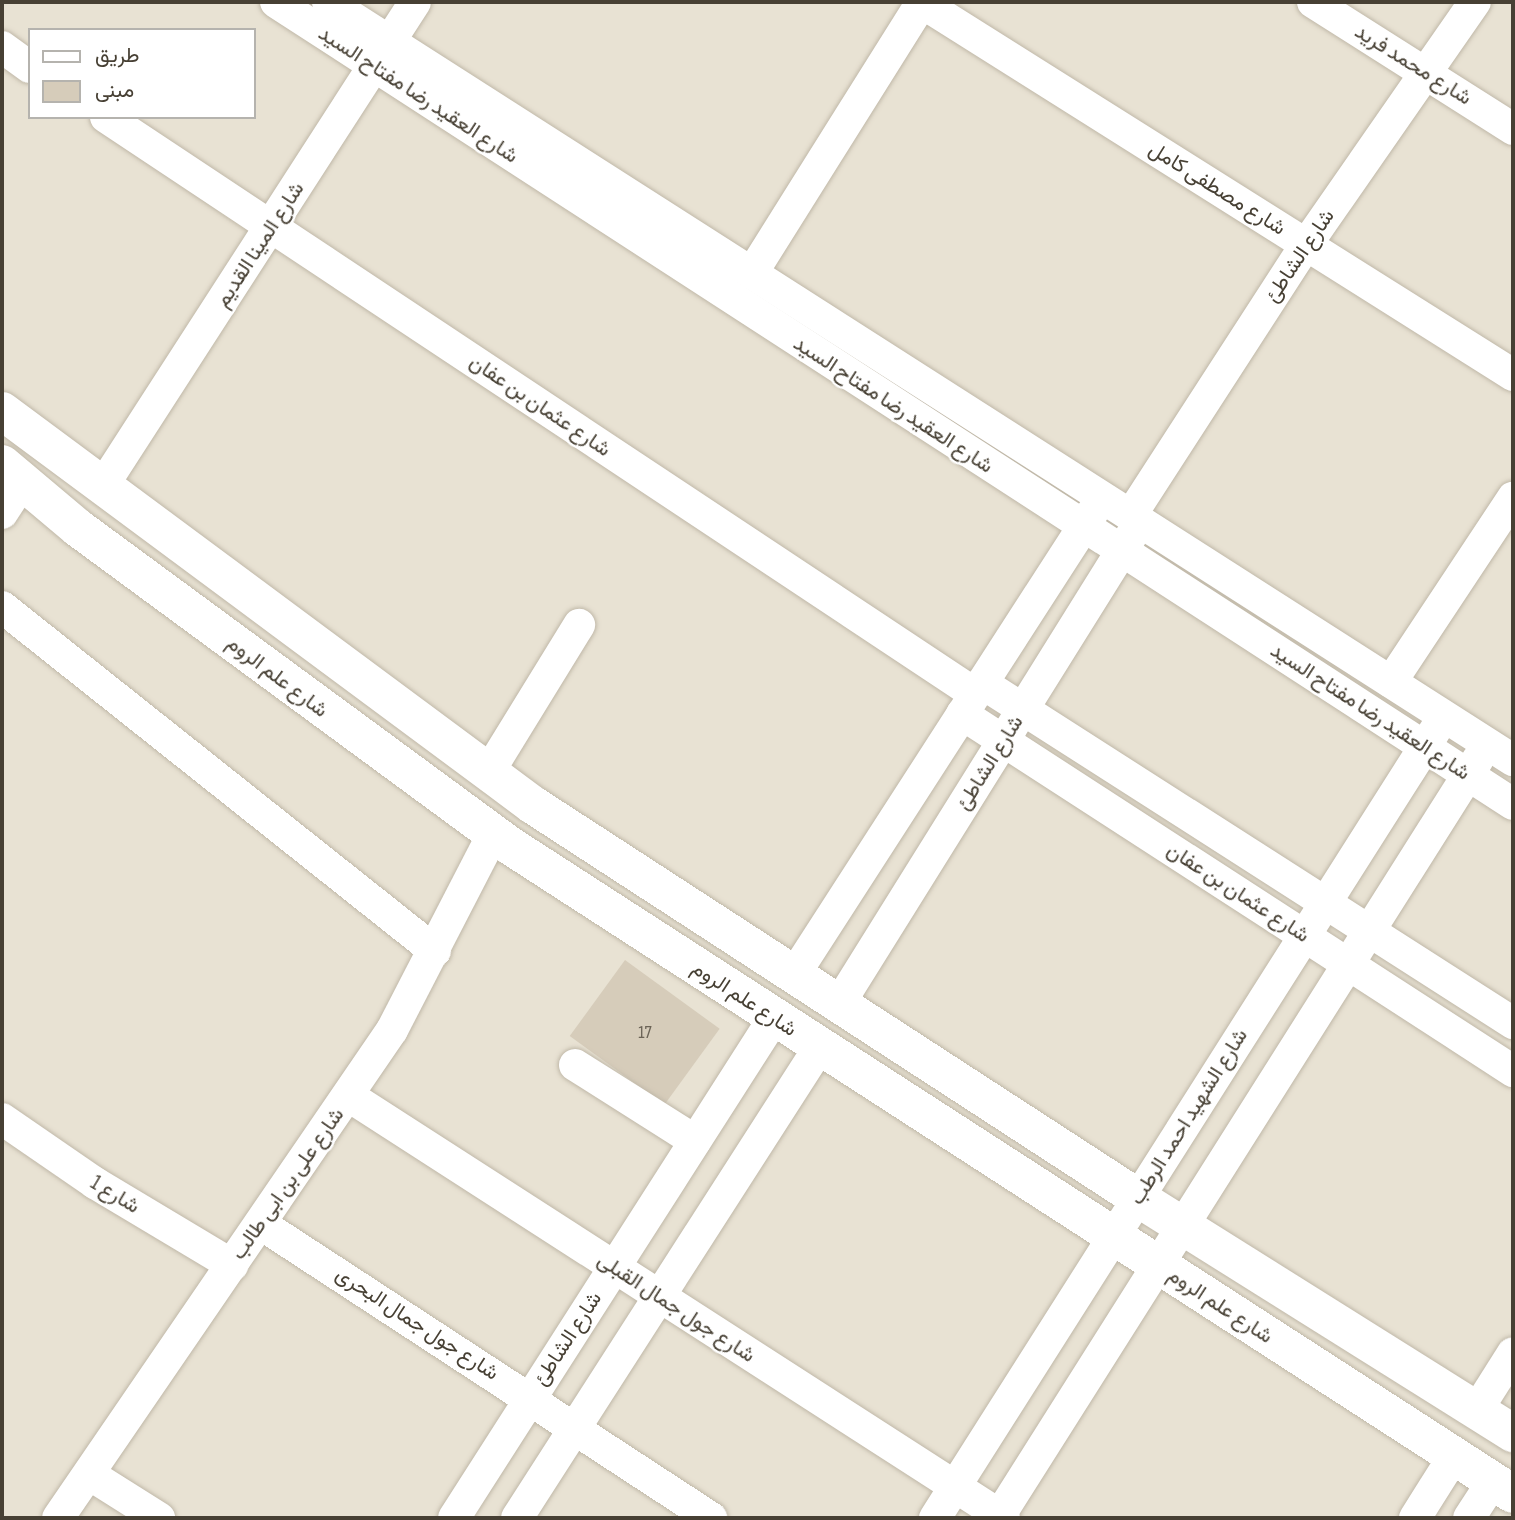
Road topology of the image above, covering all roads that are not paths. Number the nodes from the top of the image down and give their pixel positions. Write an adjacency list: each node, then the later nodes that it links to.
1 (276, 2): 8 (street, شارع العقيد رضا مفتاح السيد)
2 (328, 2): 8 (street, شارع العقيد رضا مفتاح السيد)
3 (415, 2): 8 (street, شارع المينا القديم)
4 (921, 2): 14 (street, شارع مصطفى كامل); 15 (street)
5 (1313, 2): 10 (street, شارع محمد فريد)
6 (1475, 2): 10 (street, شارع الشاطئ)
7 (2, 47): 9 (street)
8 (382, 54): 13 (street, شارع المينا القديم); 15 (street, شارع العقيد رضا مفتاح السيد); 23 (street, شارع العقيد رضا مفتاح السيد)
9 (28, 66)
10 (1426, 74): 12 (street, شارع محمد فريد); 14 (street, شارع الشاطئ)
11 (109, 119): 13 (street, شارع عثمان بن عفان)
12 (1513, 129)
13 (272, 228): 19 (street, شارع المينا القديم); 28 (street, شارع عثمان بن عفان)
14 (1306, 245): 16 (street, شارع مصطفى كامل); 22 (street, شارع الشاطئ)
15 (752, 274): 20 (street, شارع العقيد رضا مفتاح السيد)
16 (1513, 375)
17 (2, 411): 19 (street)
18 (9, 486): 38 (street, شارع علم الروم)
19 (102, 487): 34 (street)
20 (1102, 496): 22 (street, شارع العقيد رضا مفتاح السيد); 23 (street)
21 (1513, 498): 27 (street)
22 (1135, 518): 24 (street, شارع الشاطئ); 27 (street, شارع العقيد رضا مفتاح السيد)
23 (1082, 527): 24 (street, شارع العقيد رضا مفتاح السيد); 28 (street)
24 (1121, 552): 29 (street, شارع الشاطئ); 32 (street, شارع العقيد رضا مفتاح السيد)
25 (2, 607): 44 (street)
26 (579, 625): 34 (street)
27 (1391, 681): 30 (street, شارع العقيد رضا مفتاح السيد)
28 (973, 697): 29 (street, شارع عثمان بن عفان); 31 (street, شارع عثمان بن عفان); 46 (street)
29 (1023, 709): 31 (street, شارع الشاطئ); 41 (street, شارع عثمان بن عفان)
30 (1444, 716): 32 (street, شارع الشهيد احمد الرطب); 33 (street, شارع العقيد رضا مفتاح السيد)
31 (1003, 741): 43 (street, شارع عثمان بن عفان); 47 (street, شارع الشاطئ)
32 (1424, 747): 35 (street, شارع العقيد رضا مفتاح السيد); 41 (street, شارع الشهيد احمد الرطب)
33 (1501, 752): 35 (street)
34 (488, 773): 37 (street)
35 (1468, 775): 36 (street, شارع العقيد رضا مفتاح السيد); 42 (street)
36 (1513, 804)
37 (533, 805): 38 (street); 39 (street)
38 (501, 839): 40 (street, شارع علم الروم); 44 (street, شارع على بن ابى طالب)
39 (592, 844): 40 (street); 46 (street)
40 (568, 884): 48 (street, شارع علم الروم)
41 (1325, 902): 42 (street, شارع عثمان بن عفان); 43 (street, شارع الشهيد احمد الرطب)
42 (1369, 931): 45 (street); 49 (street, شارع عثمان بن عفان)
43 (1304, 936): 45 (street, شارع عثمان بن عفان); 56 (street, شارع الشهيد احمد الرطب)
44 (435, 951): 53 (street, شارع على بن ابى طالب)
45 (1349, 964): 52 (street, شارع عثمان بن عفان); 58 (street)
46 (794, 975): 47 (street)
47 (839, 1004): 56 (street)
48 (774, 1018): 50 (street, شارع علم الروم); 55 (street, شارع الشاطئ)
49 (1513, 1023)
50 (819, 1048): 59 (street, شارع علم الروم); 63 (street)
51 (575, 1065): 55 (street)
52 (1513, 1071)
53 (349, 1096): 57 (street, شارع على بن ابى طالب); 62 (street, شارع جول جمال القبلى)
54 (2, 1119): 60 (street, شارع 1)
55 (695, 1141): 62 (street, شارع الشاطئ)
56 (1138, 1198): 58 (street); 59 (street, شارع الشهيد احمد الرطب)
57 (261, 1224): 60 (street, شارع على بن ابى طالب); 65 (street, شارع جول جمال البحرى)
58 (1183, 1225): 61 (street); 66 (street)
59 (1113, 1237): 61 (street, شارع علم الروم); 71 (street, شارع الشهيد احمد الرطب)
60 (232, 1265): 70 (street, شارع على بن ابى طالب)
61 (1158, 1266): 69 (street, شارع علم الروم); 74 (street)
62 (614, 1268): 63 (street, شارع جول جمال القبلى); 65 (street, شارع الشاطئ)
63 (659, 1297): 67 (street); 71 (street, شارع جول جمال القبلى)
64 (1513, 1353): 66 (street)
65 (531, 1397): 67 (street, شارع جول جمال البحرى); 76 (street, شارع الشاطئ)
66 (1477, 1410): 68 (street)
67 (576, 1427): 77 (street); 78 (street, شارع جول جمال البحرى)
68 (1513, 1433)
69 (1454, 1456): 72 (street, شارع علم الروم); 80 (street)
70 (89, 1474): 73 (street, شارع على بن ابى طالب); 75 (street)
71 (955, 1487): 74 (street, شارع جول جمال القبلى); 79 (street, شارع الشهيد احمد الرطب)
72 (1503, 1487): 81 (street)
73 (68, 1515)
74 (1001, 1517)
75 (159, 1518)
76 (454, 1518)
77 (517, 1518)
78 (711, 1518)
79 (935, 1518)
80 (1415, 1518)
81 (1469, 1518)

